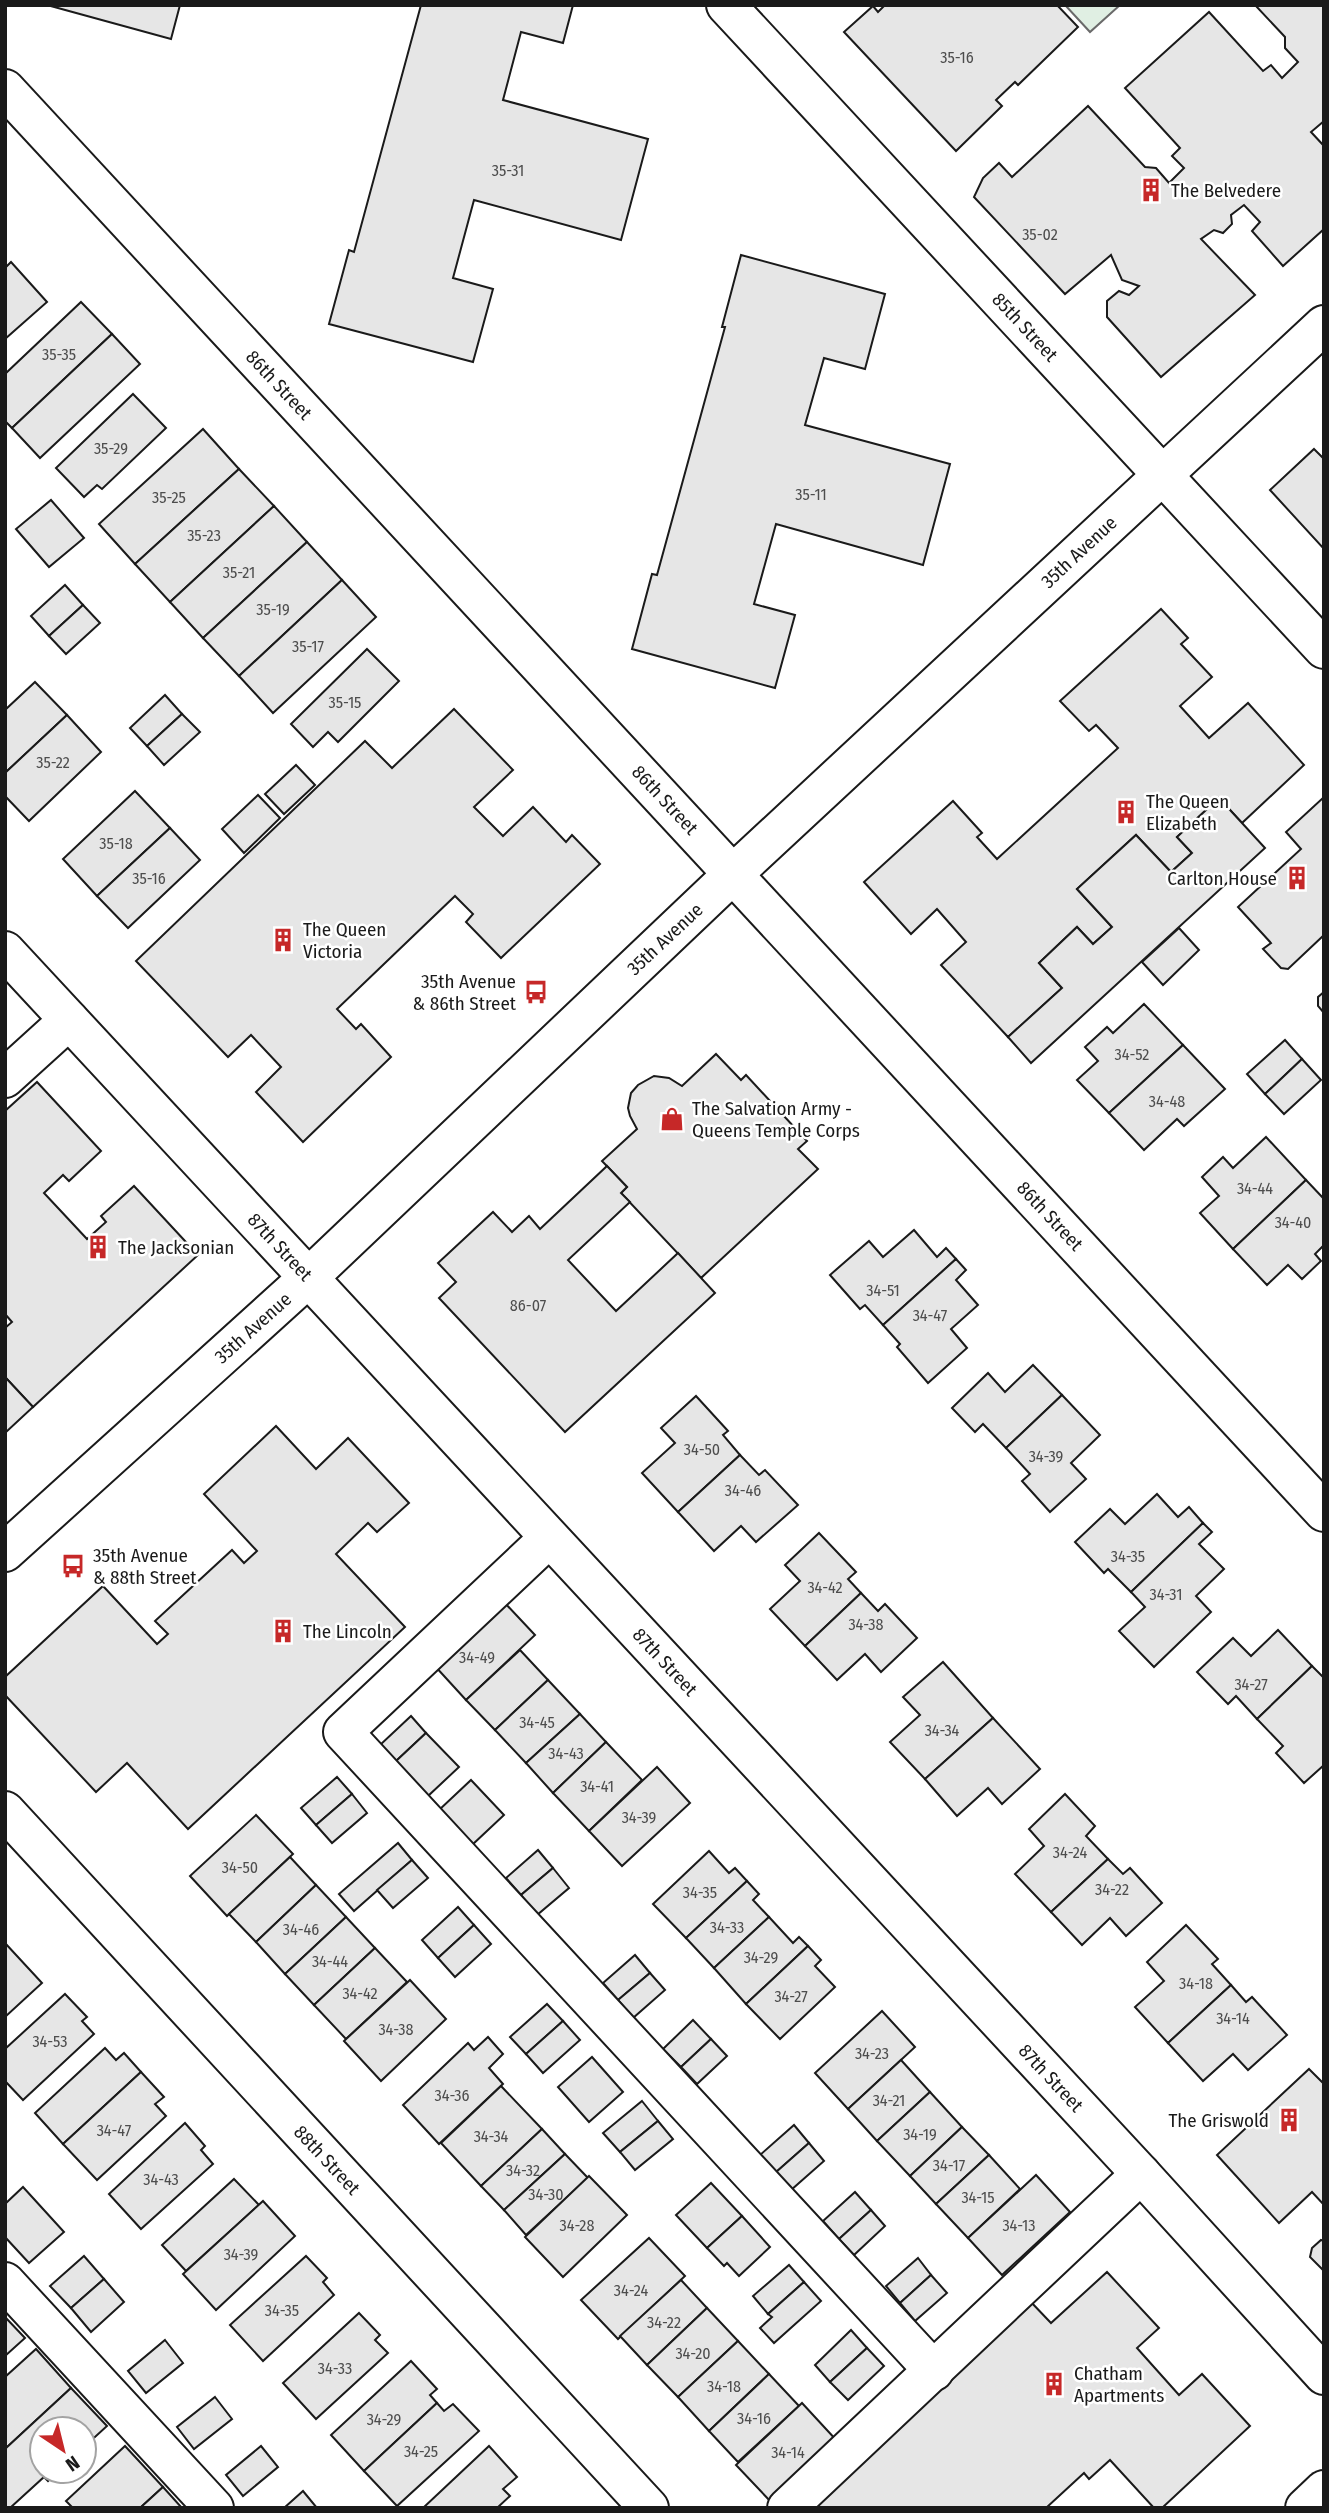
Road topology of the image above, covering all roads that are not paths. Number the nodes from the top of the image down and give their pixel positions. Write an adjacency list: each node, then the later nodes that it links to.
1 (726, 5): 4 (street, 85th Street)
2 (5, 89): 6 (street, 86th Street)
3 (1324, 325): 4 (street, 35th Avenue)
4 (1163, 475): 5 (street, 85th Street); 6 (street, 35th Avenue)
5 (1324, 649)
6 (733, 874): 10 (street, 35th Avenue); 11 (street, 86th Street)
7 (5, 951): 8 (street, 87th Street)
8 (69, 1020): 9 (street); 10 (street, 87th Street)
9 (5, 1078)
10 (308, 1278): 12 (street, 87th Street); 13 (street, 35th Avenue)
11 (1324, 1512)
12 (549, 1538): 15 (street, 87th Street); 17 (street)
13 (5, 1552)
14 (5, 1811): 21 (street, 88th Street)
15 (1141, 2174): 17 (street); 18 (street, 87th Street)
16 (5, 2282): 20 (street)
17 (934, 2371): 22 (street)
18 (1324, 2375)
19 (1324, 2490): 23 (street)
20 (214, 2508)
21 (649, 2508)
22 (787, 2508)
23 (1305, 2508)

